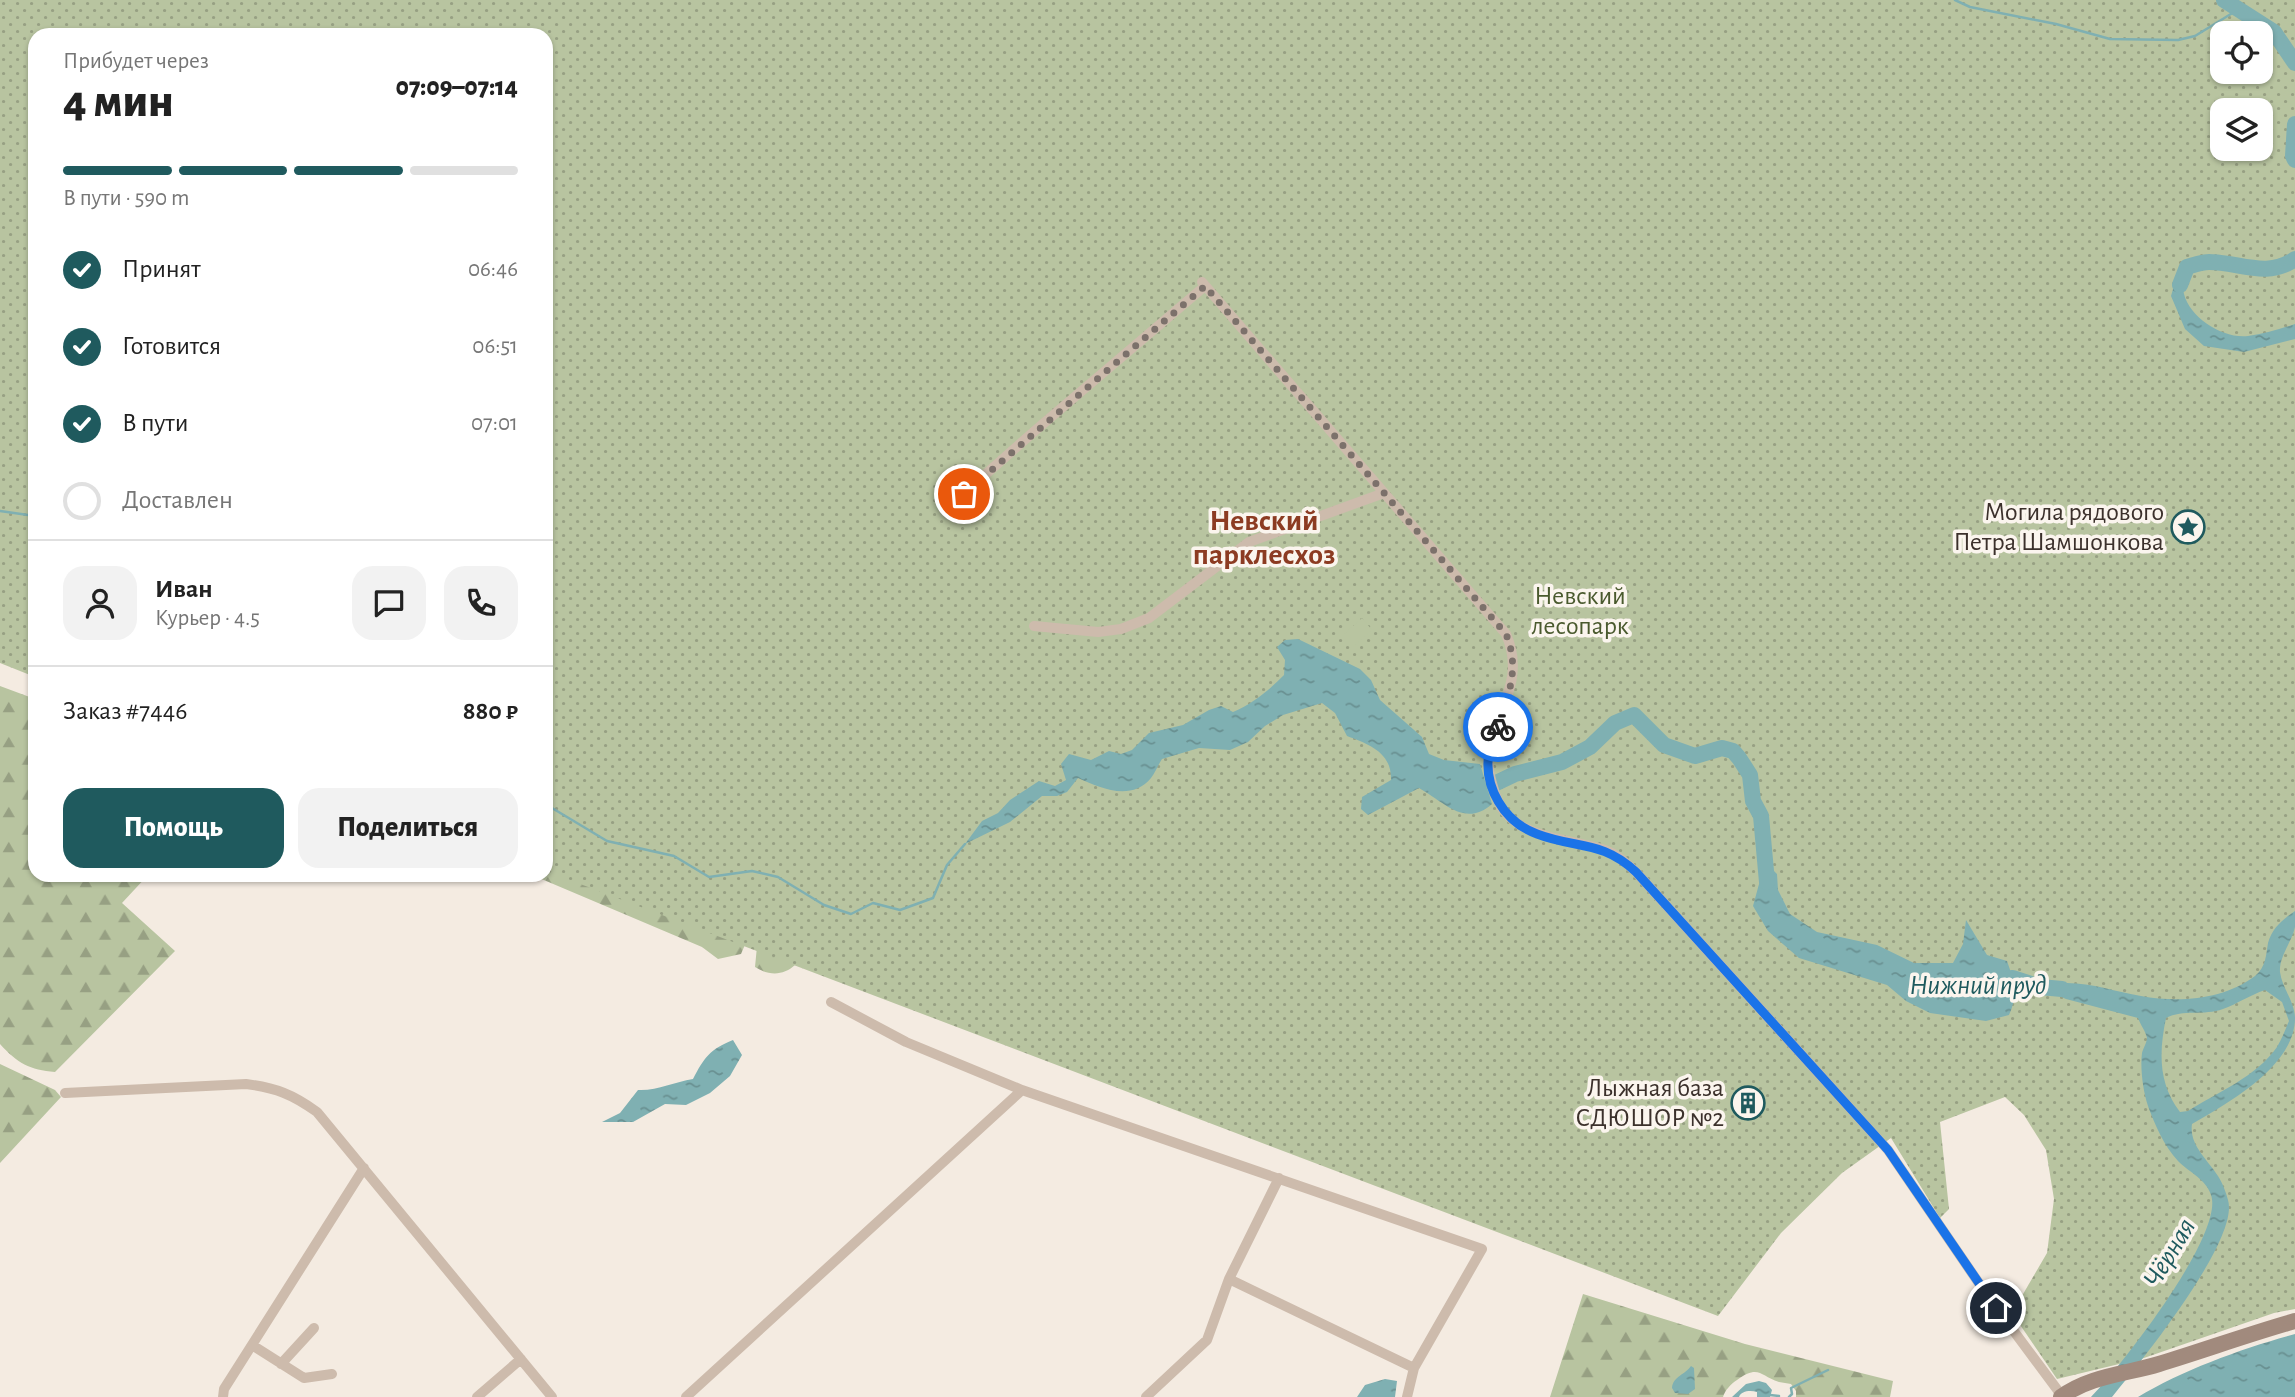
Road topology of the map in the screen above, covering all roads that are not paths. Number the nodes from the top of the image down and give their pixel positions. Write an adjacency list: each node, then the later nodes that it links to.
1 (1384, 493): 2 (street); 3 (street); 23 (street)
2 (946, 510)
3 (1034, 626)
4 (831, 1002): 5 (street)
5 (1022, 1090): 8 (street); 20 (street)
6 (65, 1093): 7 (street)
7 (364, 1168): 12 (street); 13 (street)
8 (1279, 1178): 9 (street); 15 (street)
9 (1229, 1279): 15 (street); 21 (street)
10 (2295, 1321): 23 (main road)
11 (314, 1328): 14 (street)
12 (252, 1345): 14 (street); 17 (street)
13 (521, 1359): 18 (street); 19 (street)
14 (281, 1364): 16 (street)
15 (1415, 1368): 22 (street)
16 (332, 1374)
17 (223, 1397)
18 (477, 1397)
19 (552, 1397)
20 (685, 1397)
21 (1146, 1397)
22 (1407, 1397)
23 (2062, 1397)

